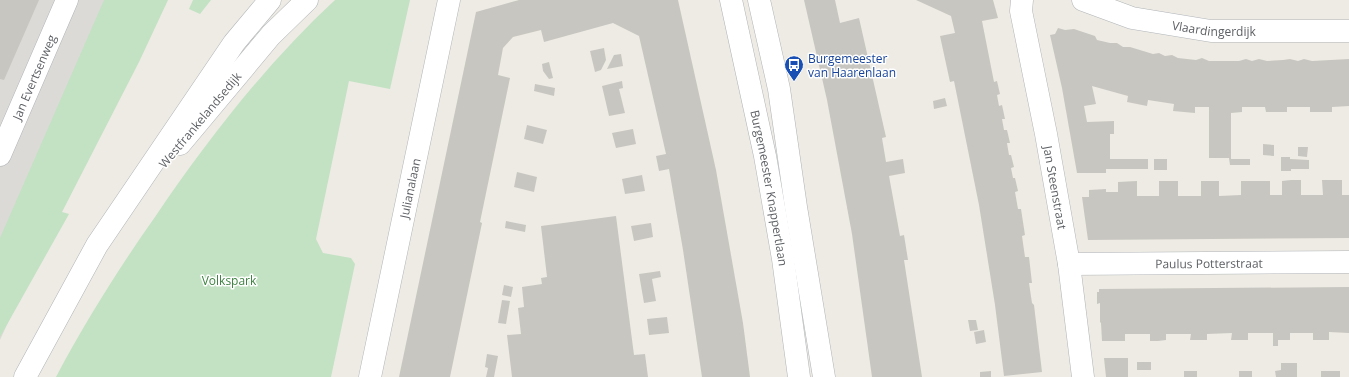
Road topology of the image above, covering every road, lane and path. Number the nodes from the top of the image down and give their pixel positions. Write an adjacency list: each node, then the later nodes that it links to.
1 (67, 0): 10 (street, Jan Evertsenweg)
2 (270, 0): 11 (street, Westfrankelandsedijk)
3 (307, 0): 11 (street, Westfrankelandsedijk)
4 (449, 0): 15 (street, Julianalaan)
5 (731, 0): 16 (street, Burgemeester Knappertlaan)
6 (759, 0): 17 (street, Burgemeester Knappertlaan)
7 (1022, 0): 13 (street, Jan Steenstraat)
8 (1083, 0): 9 (street, Vlaardingerdijk)
9 (1349, 31)
10 (0, 155)
11 (97, 245): 14 (street, Westfrankelandsedijk)
12 (1349, 262): 13 (street, Paulus Potterstraat)
13 (1069, 264): 18 (street, Jan Steenstraat)
14 (25, 377)
15 (370, 377)
16 (799, 377)
17 (824, 377)
18 (1083, 377)

